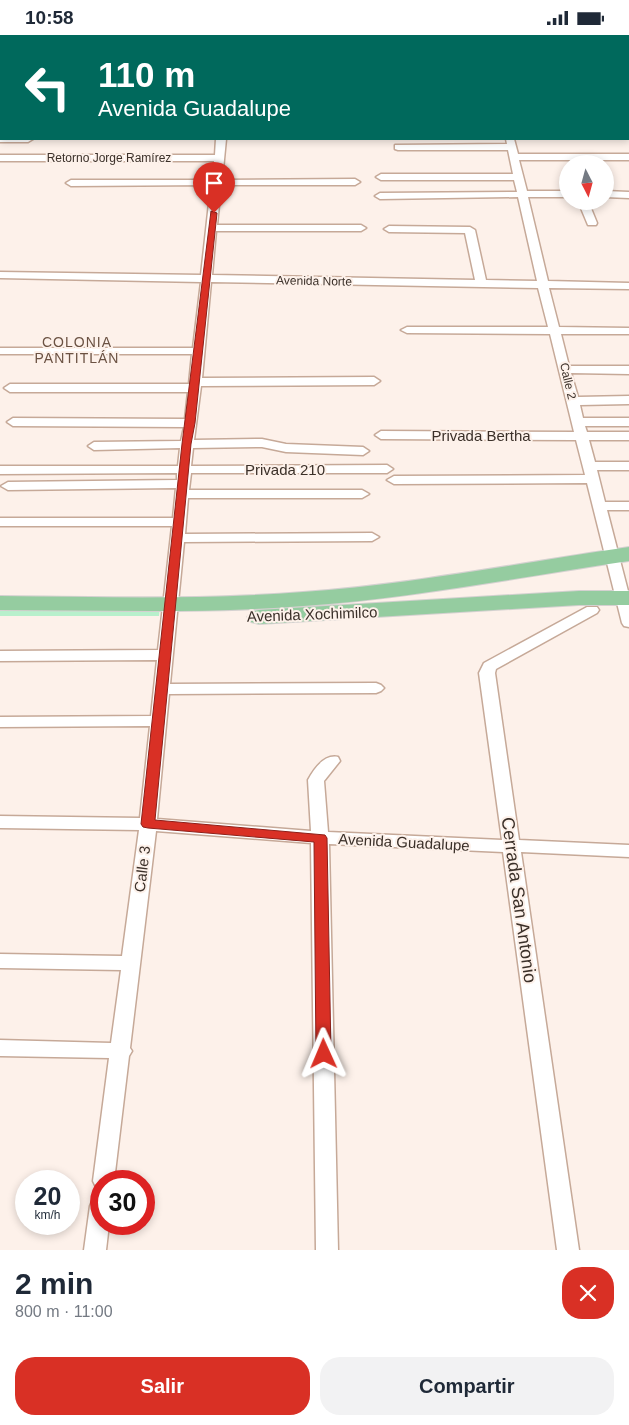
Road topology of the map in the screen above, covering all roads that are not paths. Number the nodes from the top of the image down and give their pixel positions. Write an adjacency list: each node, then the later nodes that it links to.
1 (221, 140): 6 (street, Calle 3)
2 (398, 147): 3 (street)
3 (512, 147): 4 (street); 8 (street, Calle 2)
4 (629, 157)
5 (0, 158): 6 (street, Retorno Jorge Ramírez)
6 (219, 158): 11 (street, Calle 3)
7 (381, 177): 8 (street)
8 (518, 177): 16 (street, Calle 2)
9 (355, 181): 11 (street)
10 (70, 183): 11 (street)
11 (217, 183): 19 (street, Calle 3)
12 (559, 194): 16 (street)
13 (614, 194): 14 (street)
14 (629, 195)
15 (380, 196): 16 (street)
16 (523, 196): 25 (street, Calle 2)
17 (587, 210): 18 (street)
18 (592, 223)
19 (212, 228): 20 (street); 23 (street, Calle 3)
20 (361, 228)
21 (390, 229): 24 (street)
22 (0, 275): 23 (street, Avenida Norte)
23 (206, 279): 24 (street, Avenida Norte); 31 (street, Calle 3)
24 (481, 284): 25 (street, Avenida Norte)
25 (543, 285): 26 (street, Avenida Norte); 28 (street, Calle 2)
26 (629, 286)
27 (407, 330): 28 (street)
28 (555, 330): 29 (street); 32 (street, Calle 2)
29 (629, 331)
30 (0, 351): 31 (street)
31 (197, 351): 35 (street, Calle 3)
32 (565, 369): 33 (street); 37 (street, Calle 2)
33 (629, 369)
34 (374, 381): 35 (street)
35 (194, 385): 36 (street); 41 (street, Calle 3)
36 (10, 388)
37 (572, 401): 38 (street); 42 (street, Calle 2)
38 (629, 401)
39 (13, 422): 41 (street)
40 (629, 422): 42 (street)
41 (191, 423): 46 (street, Calle 3)
42 (577, 423): 44 (street, Calle 2)
43 (381, 435): 44 (street, Privada Bertha)
44 (581, 436): 45 (street, Privada Bertha); 51 (street, Calle 2)
45 (629, 436)
46 (187, 444): 47 (street); 48 (street); 52 (street, Calle 3)
47 (94, 447)
48 (363, 451)
49 (629, 466): 51 (street, Privada 210)
50 (0, 470): 52 (street)
51 (591, 472): 52 (street, Privada 210); 55 (street, Calle 2)
52 (183, 482): 53 (street); 54 (street); 58 (street, Calle 3)
53 (8, 486)
54 (362, 494)
55 (599, 506): 56 (street); 61 (street, Calle 2)
56 (629, 506)
57 (0, 522): 58 (street)
58 (178, 522): 60 (street, Calle 3)
59 (372, 537): 60 (street)
60 (177, 538): 65 (street, Calle 3)
61 (621, 555): 62 (street, Calle 2); 65 (main road, Avenida Xochimilco)
62 (626, 598): 65 (main road, Avenida Xochimilco); 67 (street, Calle 2)
63 (0, 603): 65 (main road, Avenida Xochimilco)
64 (592, 610): 78 (street, Cerrada San Antonio)
65 (170, 611): 66 (main road, Avenida Xochimilco); 68 (street, Calle 3)
66 (0, 618)
67 (629, 623)
68 (165, 655): 69 (street); 71 (street, Calle 3)
69 (0, 656)
70 (376, 688): 71 (street)
71 (162, 689): 72 (street, Calle 3)
72 (157, 721): 73 (street); 76 (street, Calle 3)
73 (0, 722)
74 (332, 761): 77 (street)
75 (0, 822): 76 (street, Avenida Guadalupe)
76 (148, 824): 77 (street, Avenida Guadalupe); 81 (street, Calle 3)
77 (320, 838): 78 (street, Avenida Guadalupe); 87 (street)
78 (512, 847): 79 (street, Avenida Guadalupe); 88 (street, Cerrada San Antonio)
79 (629, 851)
80 (0, 961): 81 (street)
81 (132, 963): 83 (street, Calle 3)
82 (0, 1048): 83 (street)
83 (122, 1051): 84 (street, Calle 3)
84 (106, 1170)
85 (97, 1235): 86 (street)
86 (95, 1250)
87 (327, 1250)
88 (568, 1250)

